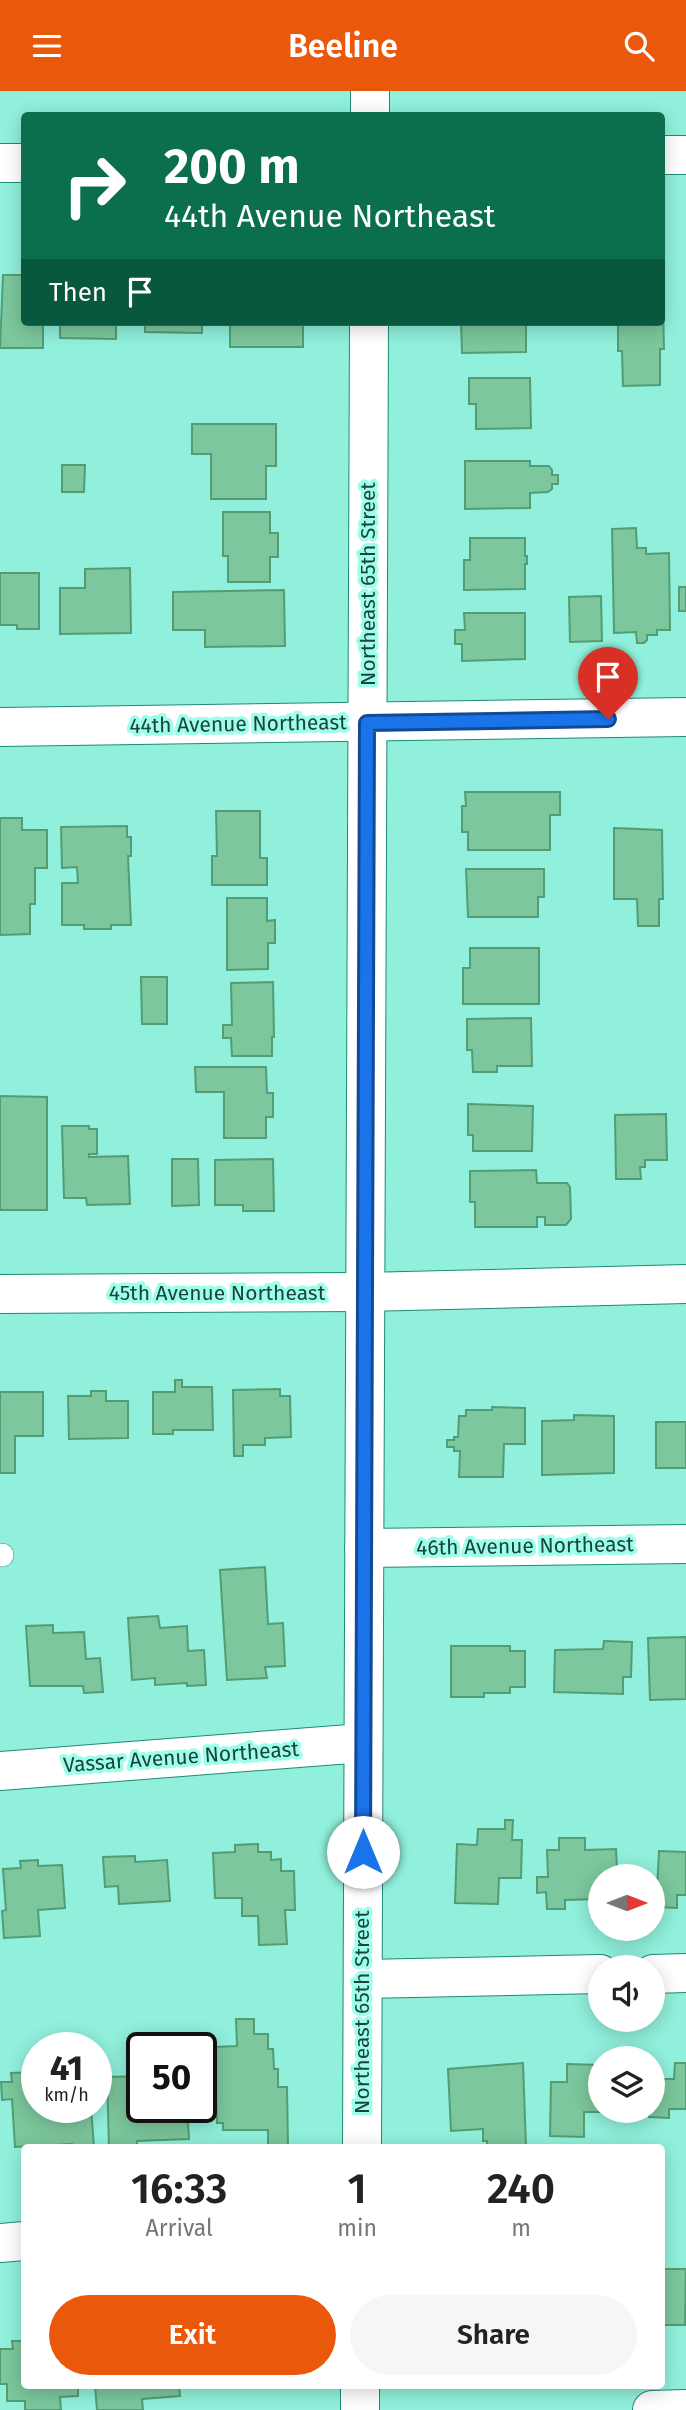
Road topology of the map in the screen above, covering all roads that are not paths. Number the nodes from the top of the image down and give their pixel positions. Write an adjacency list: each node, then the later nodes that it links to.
1 (370, 91): 2 (street)
2 (370, 112)
3 (665, 155): 4 (street)
4 (686, 155)
5 (0, 163): 6 (street)
6 (21, 163)
7 (369, 326): 9 (street, Northeast 65th Street)
8 (686, 717): 9 (street, 44th Avenue Northeast)
9 (367, 723): 10 (street, 44th Avenue Northeast); 12 (street, Northeast 65th Street)
10 (0, 727)
11 (686, 1284): 12 (street, 45th Avenue Northeast)
12 (365, 1292): 13 (street, 45th Avenue Northeast); 15 (street, Northeast 65th Street)
13 (0, 1294)
14 (686, 1544): 15 (street, 46th Avenue Northeast)
15 (364, 1548): 16 (street, Northeast 65th Street)
16 (363, 1743): 17 (street, Vassar Avenue Northeast); 21 (street, Northeast 65th Street)
17 (0, 1771)
18 (686, 1973): 19 (street)
19 (665, 1974)
20 (588, 1975): 21 (street)
21 (363, 1979): 22 (street, Northeast 65th Street)
22 (362, 2144)
23 (21, 2241): 24 (street)
24 (0, 2242)
25 (360, 2389): 27 (street)
26 (686, 2409): 28 (street)
27 (360, 2410)
28 (652, 2410)

